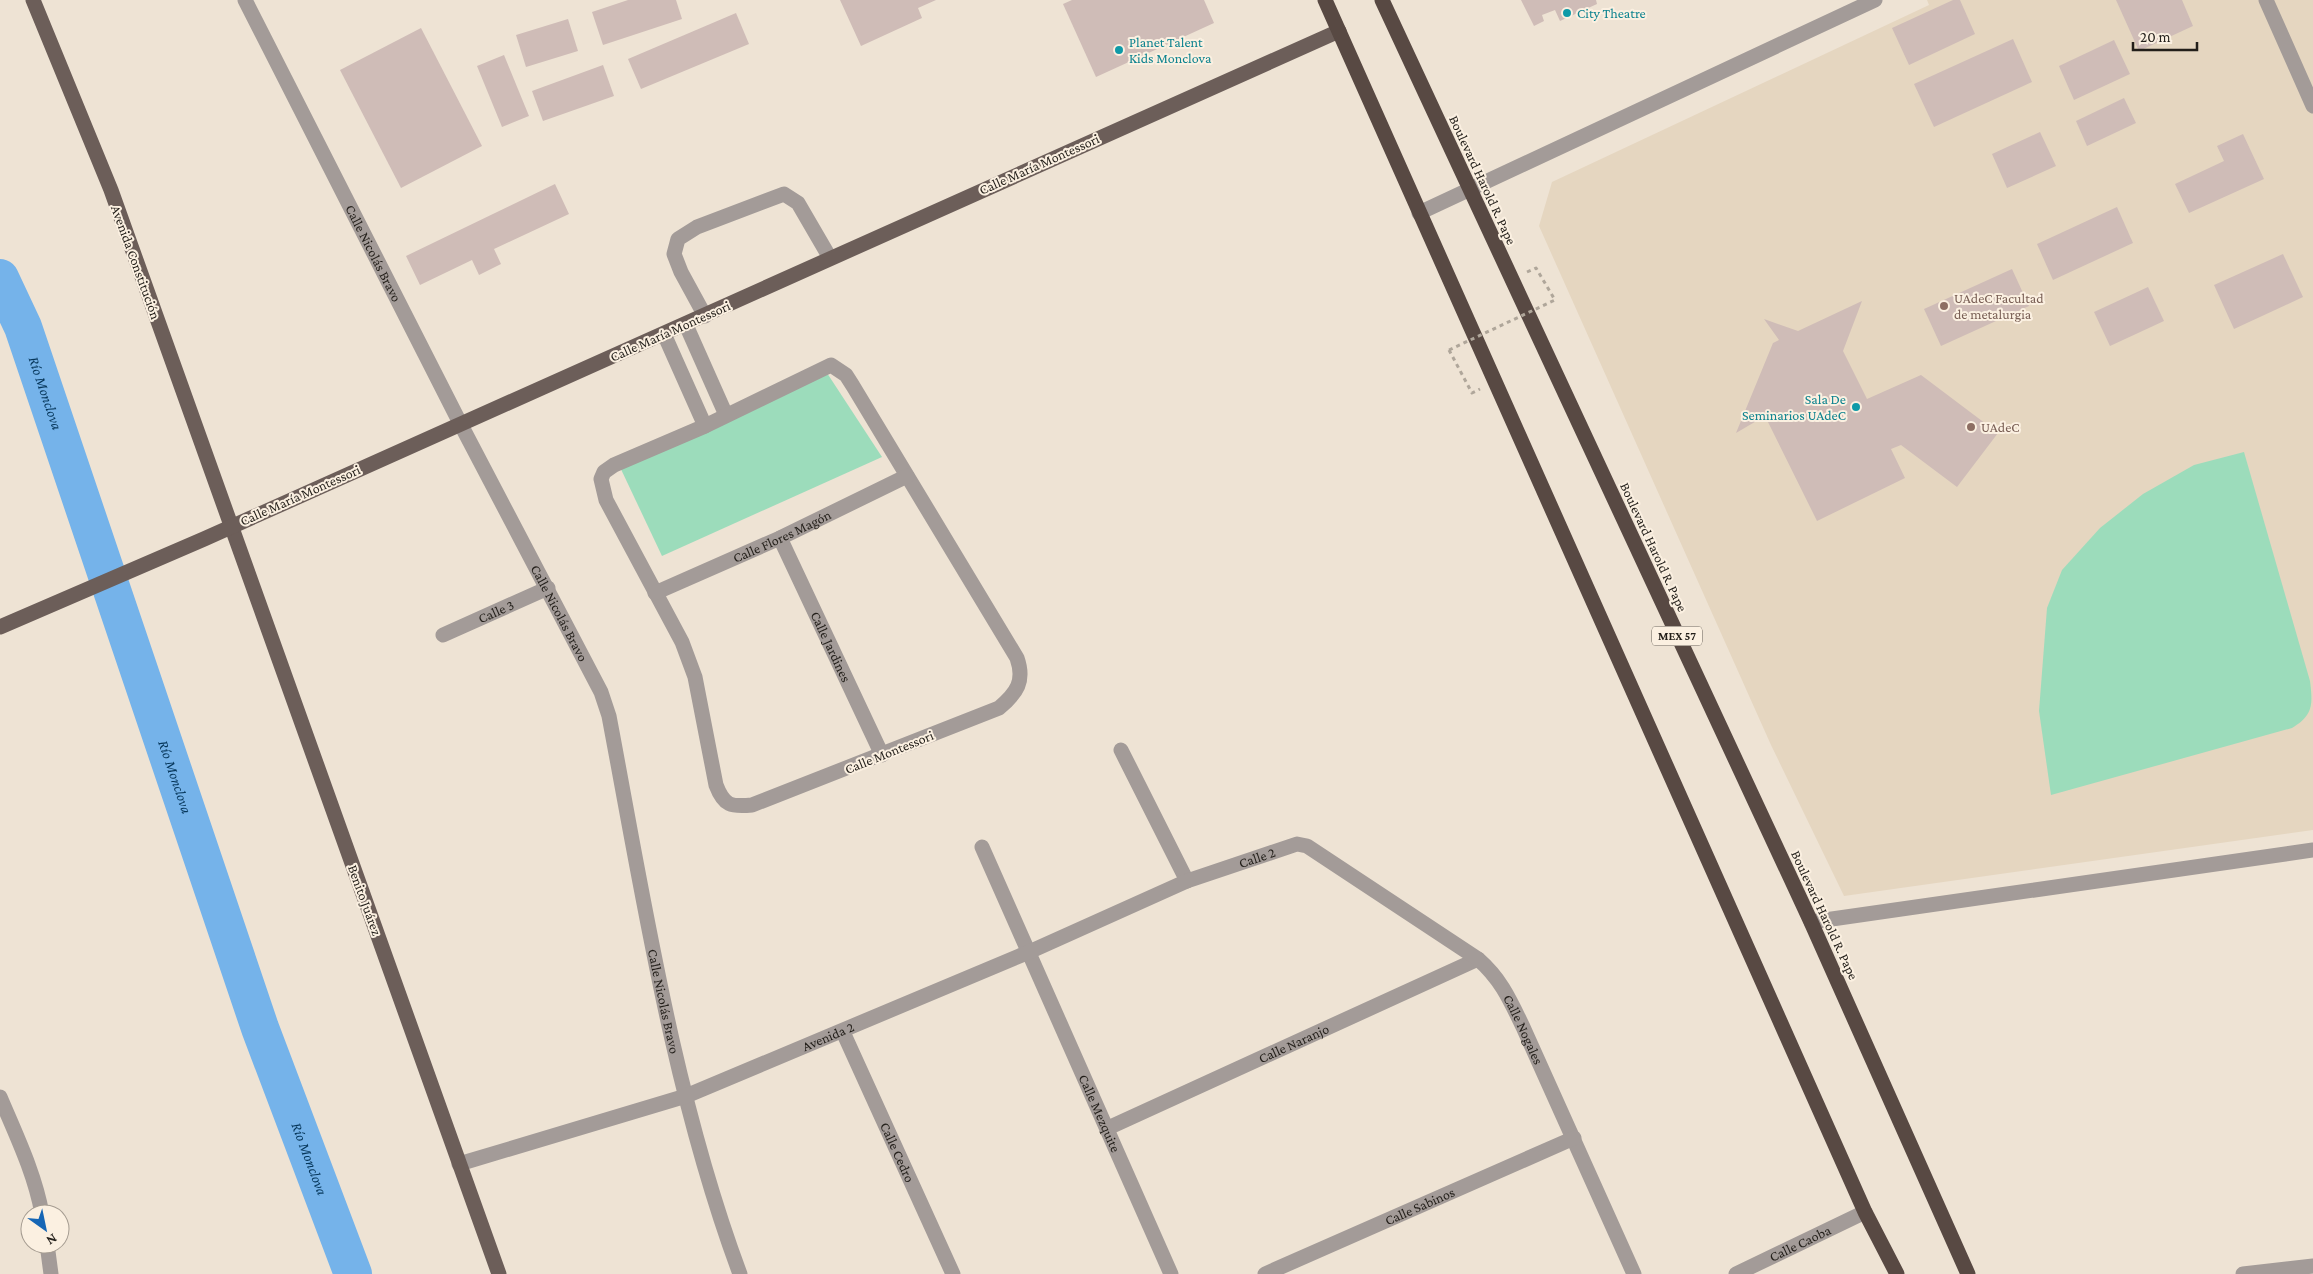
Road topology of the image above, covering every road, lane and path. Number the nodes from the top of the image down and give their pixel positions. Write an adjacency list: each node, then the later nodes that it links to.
1 (33, 0): 21 (main road, Avenida Constitución)
2 (244, 0): 18 (street, Calle Nicolás Bravo)
3 (1325, 0): 7 (highway)
4 (1382, 0): 9 (highway, Boulevard Harold R. Pape / MEX 57)
5 (1875, 0): 9 (street)
6 (2266, 0): 8 (street)
7 (1339, 31): 10 (highway); 11 (main road, Calle María Montessori)
8 (2313, 106)
9 (1469, 189): 10 (street); 33 (highway, Boulevard Harold R. Pape / MEX 57)
10 (1419, 213): 43 (highway)
11 (830, 258): 13 (main road, Calle María Montessori); 13 (street)
12 (1536, 268): 16 (path, bridge)
13 (705, 316): 14 (main road, Calle María Montessori)
14 (686, 324): 15 (main road, Calle María Montessori); 17 (street)
15 (664, 334): 18 (main road, Calle María Montessori); 19 (street)
16 (1472, 393)
17 (726, 415): 19 (street, Calle Montessori); 20 (street, Calle Montessori)
18 (460, 423): 21 (main road, Calle María Montessori); 23 (street, Calle Nicolás Bravo)
19 (705, 426): 24 (street, Calle Montessori)
20 (907, 476): 22 (street, Calle Flores Magón); 28 (street, Calle Montessori)
21 (232, 527): 25 (main road, Calle María Montessori); 41 (main road, Benito Juárez)
22 (780, 538): 24 (street, Calle Flores Magón); 28 (street, Calle Jardines)
23 (548, 588): 26 (street, Calle 3); 37 (street, Calle Nicolás Bravo)
24 (655, 593): 28 (street, Calle Montessori)
25 (0, 627)
26 (443, 635)
27 (1121, 750): 32 (street)
28 (882, 755)
29 (982, 847): 34 (street, Calle Mezquite)
30 (2313, 850): 33 (street)
31 (1324, 858): 32 (street, Calle 2); 35 (street, Calle Nogales)
32 (1188, 881): 34 (street, Avenida 2)
33 (1811, 922): 55 (highway, Boulevard Harold R. Pape / MEX 57)
34 (1029, 952): 36 (street, Avenida 2); 39 (street, Calle Mezquite)
35 (1478, 959): 39 (street, Calle Naranjo); 40 (street, Calle Nogales)
36 (843, 1032): 37 (street, Avenida 2); 49 (street, Calle Cedro)
37 (686, 1096): 41 (street, Avenida 2); 48 (street, Calle Nicolás Bravo)
38 (0, 1098): 42 (street)
39 (1108, 1128): 50 (street, Calle Mezquite)
40 (1574, 1138): 51 (street, Calle Sabinos); 52 (street, Calle Nogales)
41 (459, 1164): 47 (main road, Benito Juárez)
42 (40, 1204)
43 (1865, 1212): 53 (street, Calle Caoba); 54 (highway)
44 (48, 1254): 46 (street)
45 (2313, 1266): 56 (street)
46 (51, 1274)
47 (499, 1274)
48 (740, 1274)
49 (954, 1274)
50 (1171, 1274)
51 (1265, 1274)
52 (1634, 1274)
53 (1736, 1274)
54 (1897, 1274)
55 (1968, 1274)
56 (2243, 1274)

